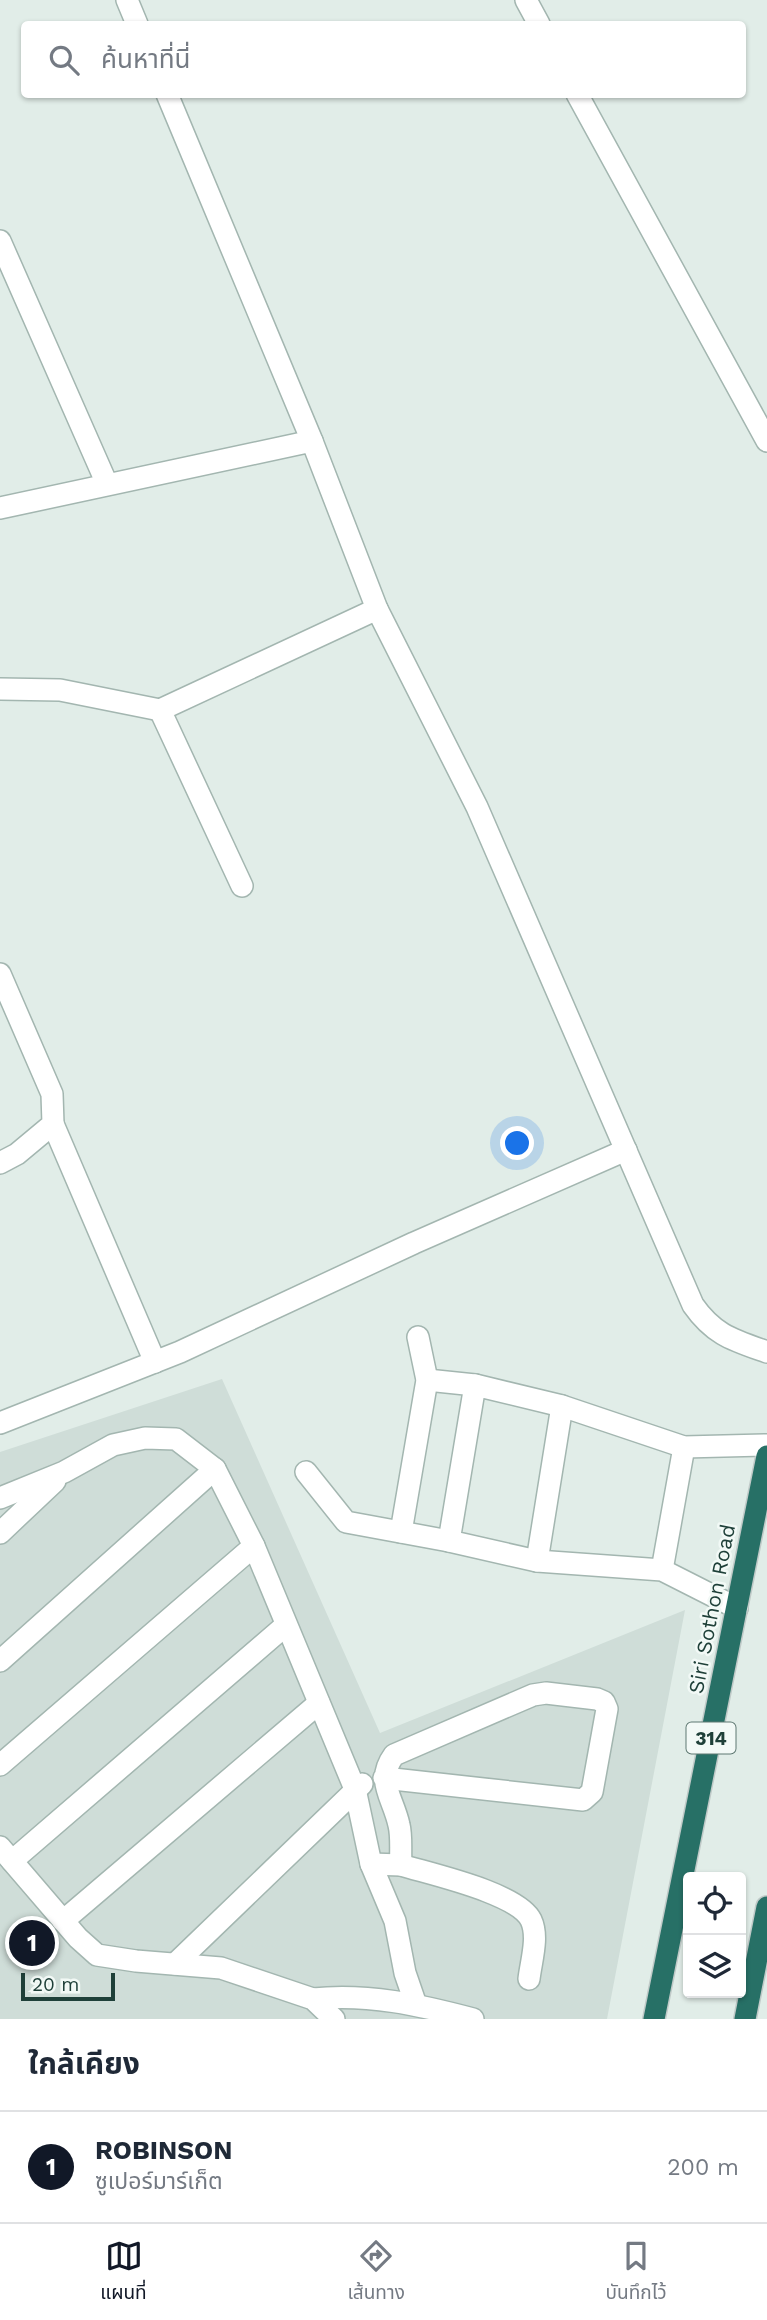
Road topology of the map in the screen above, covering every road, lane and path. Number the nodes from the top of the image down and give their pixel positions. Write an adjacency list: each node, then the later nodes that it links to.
1 (127, 0): 3 (street)
2 (526, 0): 4 (street)
3 (136, 21)
4 (537, 21)
5 (169, 98): 8 (street)
6 (580, 98): 9 (street)
7 (0, 241): 10 (street)
8 (312, 441): 10 (street); 12 (street)
9 (767, 441)
10 (107, 484): 11 (street)
11 (0, 508)
12 (377, 609): 14 (street); 18 (street)
13 (0, 689): 14 (street)
14 (160, 710): 15 (street)
15 (242, 886)
16 (0, 974): 17 (street)
17 (53, 1124): 19 (street); 22 (street)
18 (626, 1150): 21 (street); 22 (street)
19 (0, 1163)
20 (418, 1337): 23 (street)
21 (767, 1352)
22 (155, 1362): 26 (street)
23 (427, 1380): 24 (street); 34 (street)
24 (475, 1385): 25 (street); 36 (street)
25 (562, 1406): 28 (street); 38 (street)
26 (0, 1423)
27 (767, 1445): 28 (street)
28 (684, 1447): 39 (street)
29 (767, 1457): 40 (highway, Siri Sothon Road / 314)
30 (215, 1469): 31 (street); 37 (street); 42 (street)
31 (64, 1472): 33 (street); 35 (street)
32 (306, 1472): 34 (street)
33 (0, 1498)
34 (401, 1532): 36 (street)
35 (0, 1533)
36 (449, 1541): 38 (street)
37 (254, 1546): 41 (street); 44 (street)
38 (537, 1561): 39 (street)
39 (662, 1570): 40 (street)
40 (737, 1608): 60 (highway, Siri Sothon Road / 314)
41 (286, 1625): 43 (street); 47 (street)
42 (0, 1661)
43 (319, 1703): 46 (street); 51 (street)
44 (0, 1765)
45 (384, 1773): 45 (street); 46 (street); 49 (street)
46 (355, 1789): 48 (street); 52 (street)
47 (6, 1854): 51 (street)
48 (370, 1864): 49 (street); 56 (street)
49 (401, 1865): 53 (street)
50 (767, 1907): 61 (highway)
51 (63, 1921): 52 (street)
52 (175, 1964): 55 (street)
53 (529, 1979)
54 (348, 1995): 55 (street); 56 (street); 58 (street)
55 (313, 1999): 57 (street)
56 (416, 2005): 59 (street)
57 (334, 2019)
58 (345, 2019)
59 (473, 2019)
60 (654, 2019)
61 (745, 2019)

